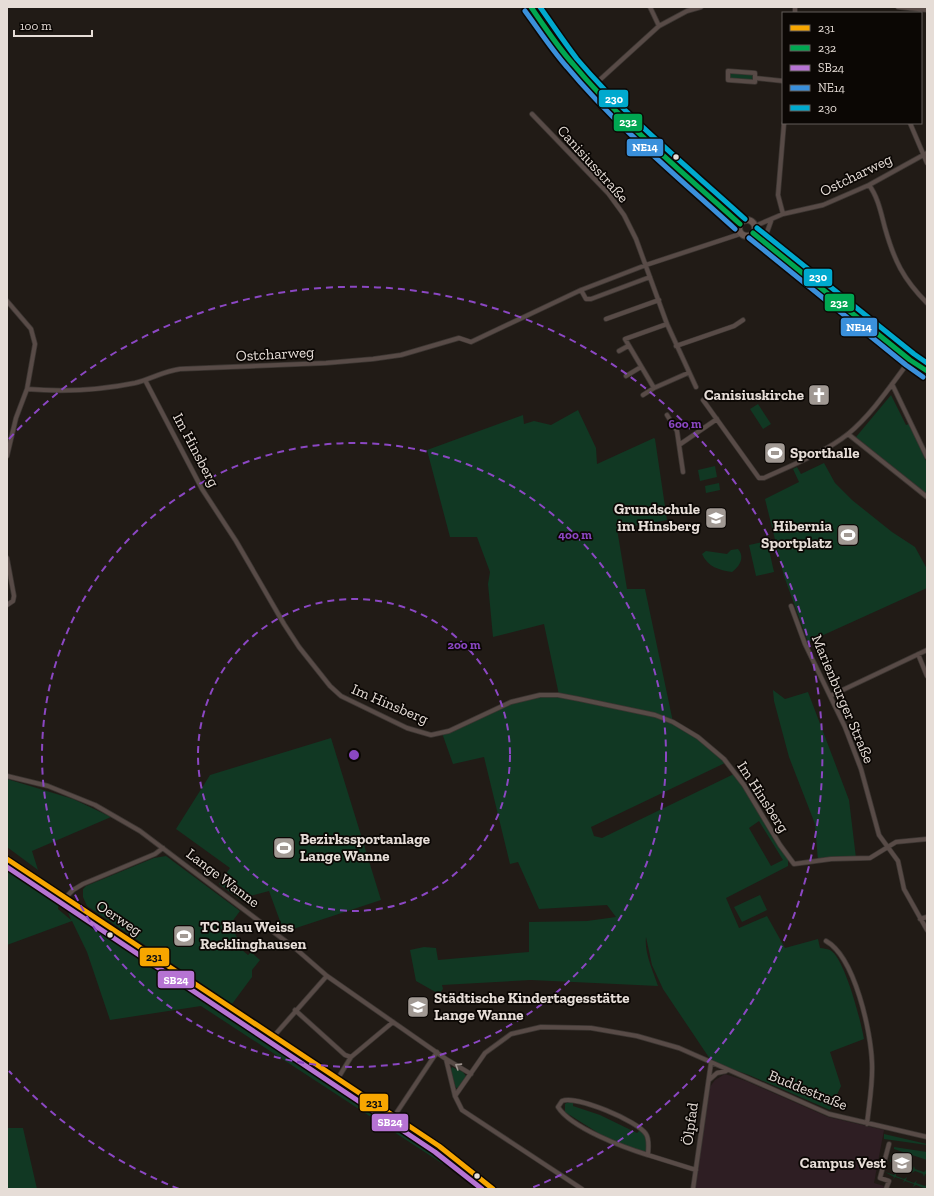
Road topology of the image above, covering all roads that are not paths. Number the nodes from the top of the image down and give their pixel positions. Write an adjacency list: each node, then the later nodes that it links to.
1 (531, 7): 9 (main road)
2 (650, 7): 6 (street)
3 (701, 7): 6 (street)
4 (899, 7): 5 (street)
5 (927, 10)
6 (659, 26): 9 (street)
7 (755, 78): 7 (street); 8 (street)
8 (782, 80)
9 (593, 86): 18 (main road)
10 (532, 114): 23 (street, Canisiusstraße)
11 (784, 124): 16 (street)
12 (910, 124): 13 (street)
13 (925, 154): 14 (street); 15 (street, Ostcharweg)
14 (927, 164)
15 (869, 185): 16 (street, Ostcharweg); 28 (street)
16 (784, 214): 17 (street, Ostcharweg)
17 (771, 221): 19 (street, Ostcharweg); 22 (street)
18 (740, 224): 19 (main road); 21 (main road)
19 (755, 226): 20 (main road)
20 (753, 233): 21 (main road); 22 (main road)
21 (740, 234): 23 (street, Ostcharweg)
22 (770, 247): 35 (main road)
23 (646, 265): 24 (street, Canisiusstraße); 25 (street, Ostcharweg)
24 (650, 277): 25 (street); 26 (street, Canisiusstraße)
25 (581, 290): 40 (street, Ostcharweg)
26 (658, 300): 29 (street); 31 (street, Canisiusstraße)
27 (7, 301): 44 (street)
28 (927, 303)
29 (606, 318)
30 (743, 320): 33 (street)
31 (667, 324): 32 (street); 33 (street, Canisiusstraße)
32 (628, 346): 34 (street); 36 (street)
33 (676, 346): 38 (street, Canisiusstraße)
34 (619, 351)
35 (910, 360): 37 (main road); 41 (street)
36 (641, 367): 39 (street); 43 (street)
37 (927, 371)
38 (688, 373): 42 (street, Canisiusstraße); 43 (street)
39 (626, 376)
40 (145, 380): 44 (street, Ostcharweg); 64 (street, Im Hinsberg)
41 (892, 384): 49 (street); 52 (street)
42 (696, 387)
43 (654, 388): 45 (street)
44 (27, 389): 51 (street)
45 (643, 395)
46 (703, 400): 48 (street)
47 (667, 415): 50 (street)
48 (717, 419): 49 (street); 50 (street)
49 (848, 434): 54 (street)
50 (679, 444): 53 (street)
51 (7, 456)
52 (927, 458)
53 (683, 472)
54 (927, 497)
55 (7, 558): 56 (street)
56 (7, 605)
57 (791, 606): 61 (street, Marienburger Straße)
58 (927, 650): 59 (street)
59 (918, 654): 60 (street); 61 (street)
60 (927, 676)
61 (830, 696): 64 (street, Marienburger Straße)
62 (7, 776): 65 (street, Lange Wanne)
63 (927, 839): 64 (street)
64 (888, 847): 69 (street, Marienburger Straße)
65 (163, 848): 67 (street); 74 (street, Lange Wanne)
66 (7, 859): 67 (main road, Oerweg)
67 (65, 898): 75 (main road, Oerweg)
68 (927, 917): 69 (street)
69 (920, 919): 70 (street, Marienburger Straße)
70 (927, 930)
71 (826, 941): 86 (street)
72 (325, 978): 73 (street)
73 (295, 1010): 75 (street); 77 (street)
74 (393, 1022): 76 (street, Lange Wanne); 77 (street)
75 (273, 1037): 91 (main road, Oerweg)
76 (437, 1052): 78 (street, Lange Wanne); 85 (street)
77 (351, 1057): 82 (street)
78 (446, 1059): 81 (street, Lange Wanne, one-way to 78); 84 (street)
79 (711, 1063): 80 (street, Buddestraße); 81 (street, Buddestraße); 83 (street, Ölpfad)
80 (728, 1071): 83 (street); 86 (street, Buddestraße)
81 (471, 1074): 84 (street, Buddestraße)
82 (340, 1075)
83 (709, 1080): 90 (street, Ölpfad)
84 (455, 1096): 92 (street)
85 (397, 1112)
86 (867, 1124): 87 (street, Buddestraße)
87 (927, 1137)
88 (889, 1144): 94 (street)
89 (648, 1155): 89 (street); 90 (street)
90 (696, 1170): 93 (street, Ölpfad)
91 (493, 1189)
92 (582, 1189)
93 (693, 1189)
94 (886, 1189)

